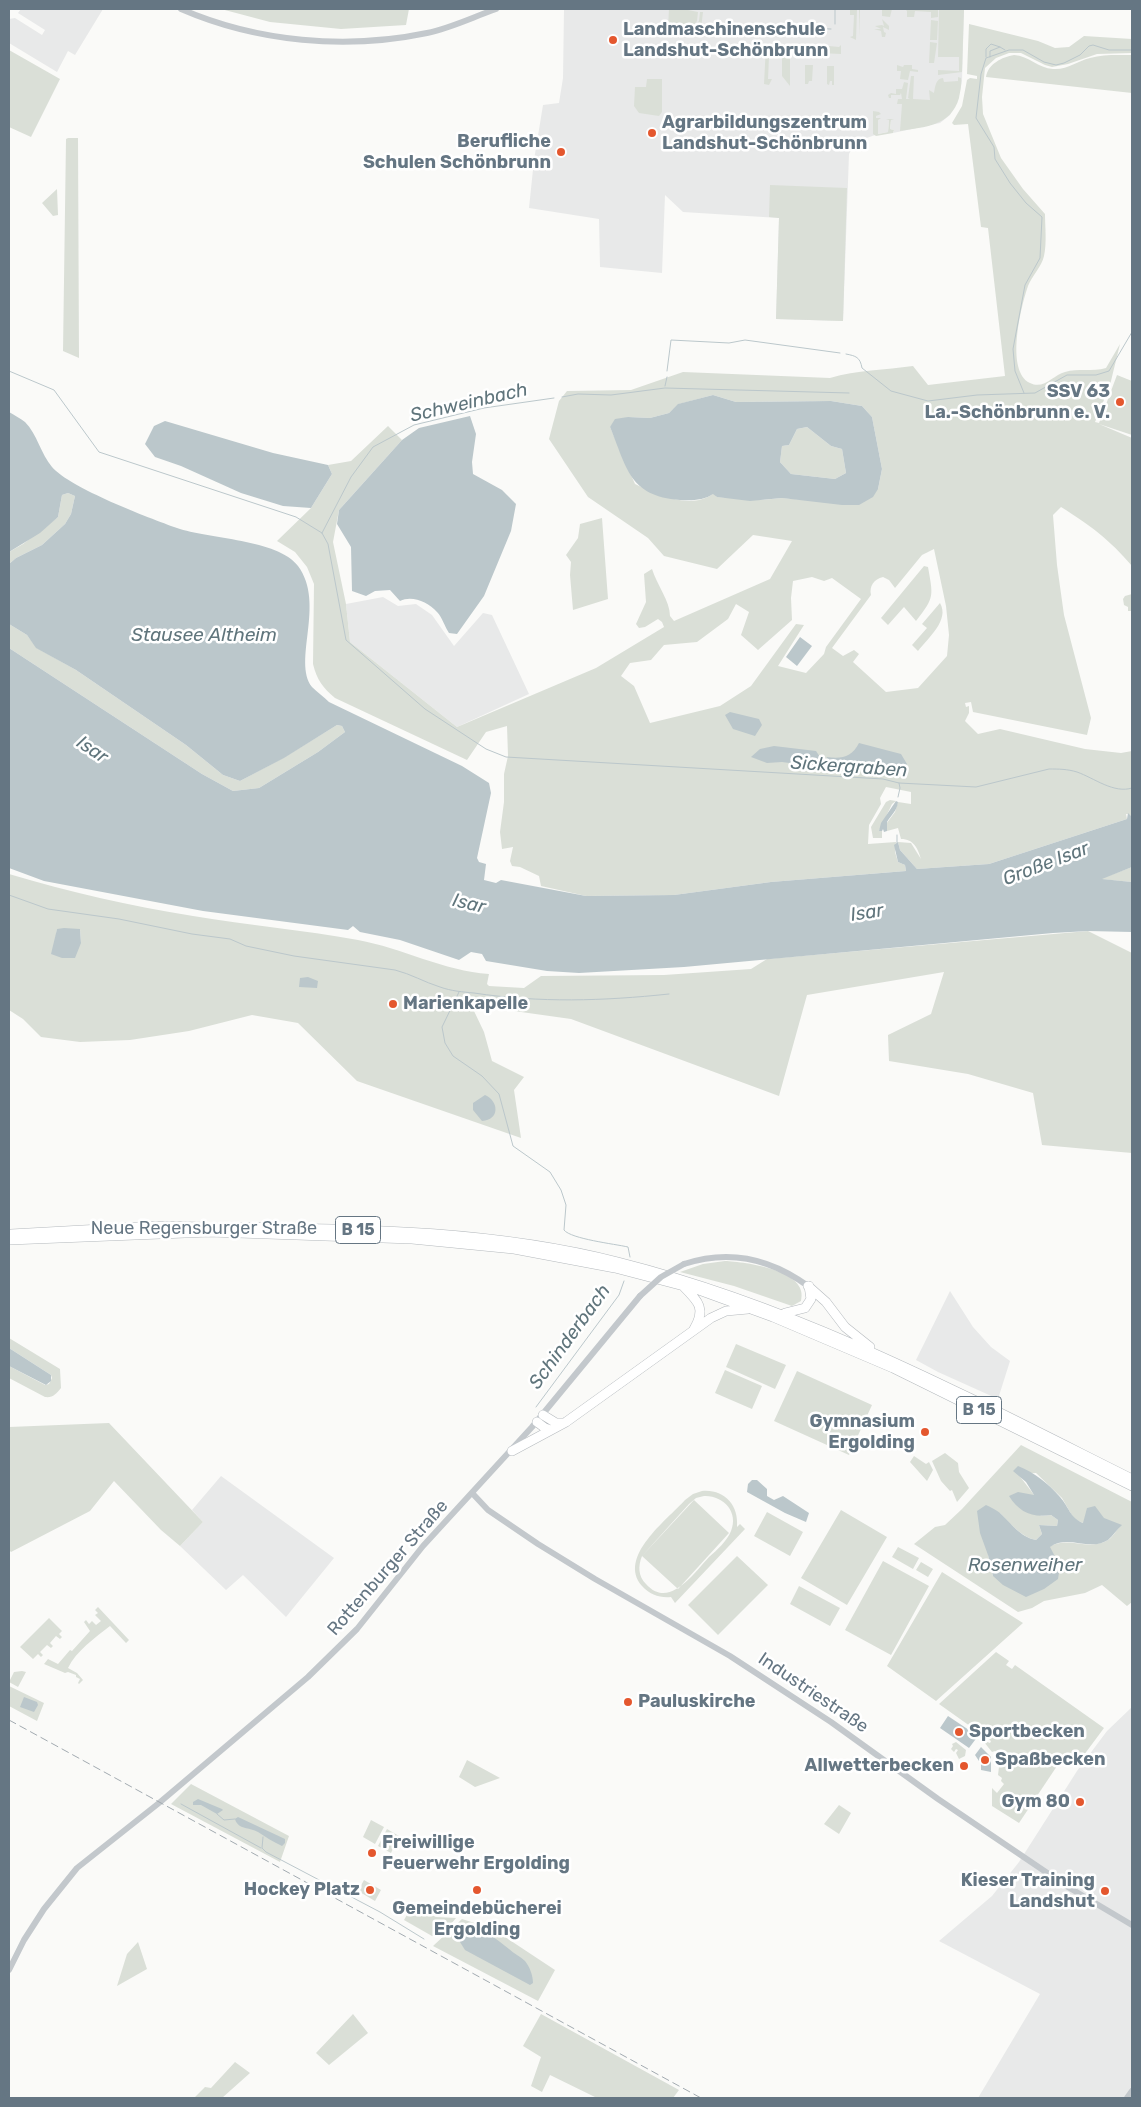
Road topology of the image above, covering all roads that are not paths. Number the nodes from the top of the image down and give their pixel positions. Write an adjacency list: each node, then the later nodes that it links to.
1 (181, 9): 2 (street)
2 (496, 9)
3 (9, 1234): 8 (highway, Neue Regensburger Straße / B 15)
4 (9, 1240): 5 (highway, B 15)
5 (682, 1285): 7 (highway, B 15); 9 (highway)
6 (808, 1286): 8 (highway); 10 (highway); 11 (street, Rottenburger Straße, bridge)
7 (753, 1309): 9 (highway); 17 (highway, B 15)
8 (784, 1314): 10 (highway, Neue Regensburger Straße / B 15)
9 (692, 1332): 13 (highway)
10 (882, 1356): 16 (highway, Neue Regensburger Straße / B 15)
11 (543, 1415): 12 (street, Rottenburger Straße); 13 (highway)
12 (536, 1422): 14 (highway); 15 (street, Rottenburger Straße)
13 (566, 1422): 14 (highway)
14 (552, 1430): 15 (highway)
15 (512, 1451): 18 (street, Rottenburger Straße)
16 (1132, 1479)
17 (1132, 1486)
18 (473, 1494): 19 (street, Industriestraße); 20 (street, Rottenburger Straße)
19 (1132, 1925)
20 (9, 1970)
21 (1132, 2091): 22 (street)
22 (1127, 2098)

